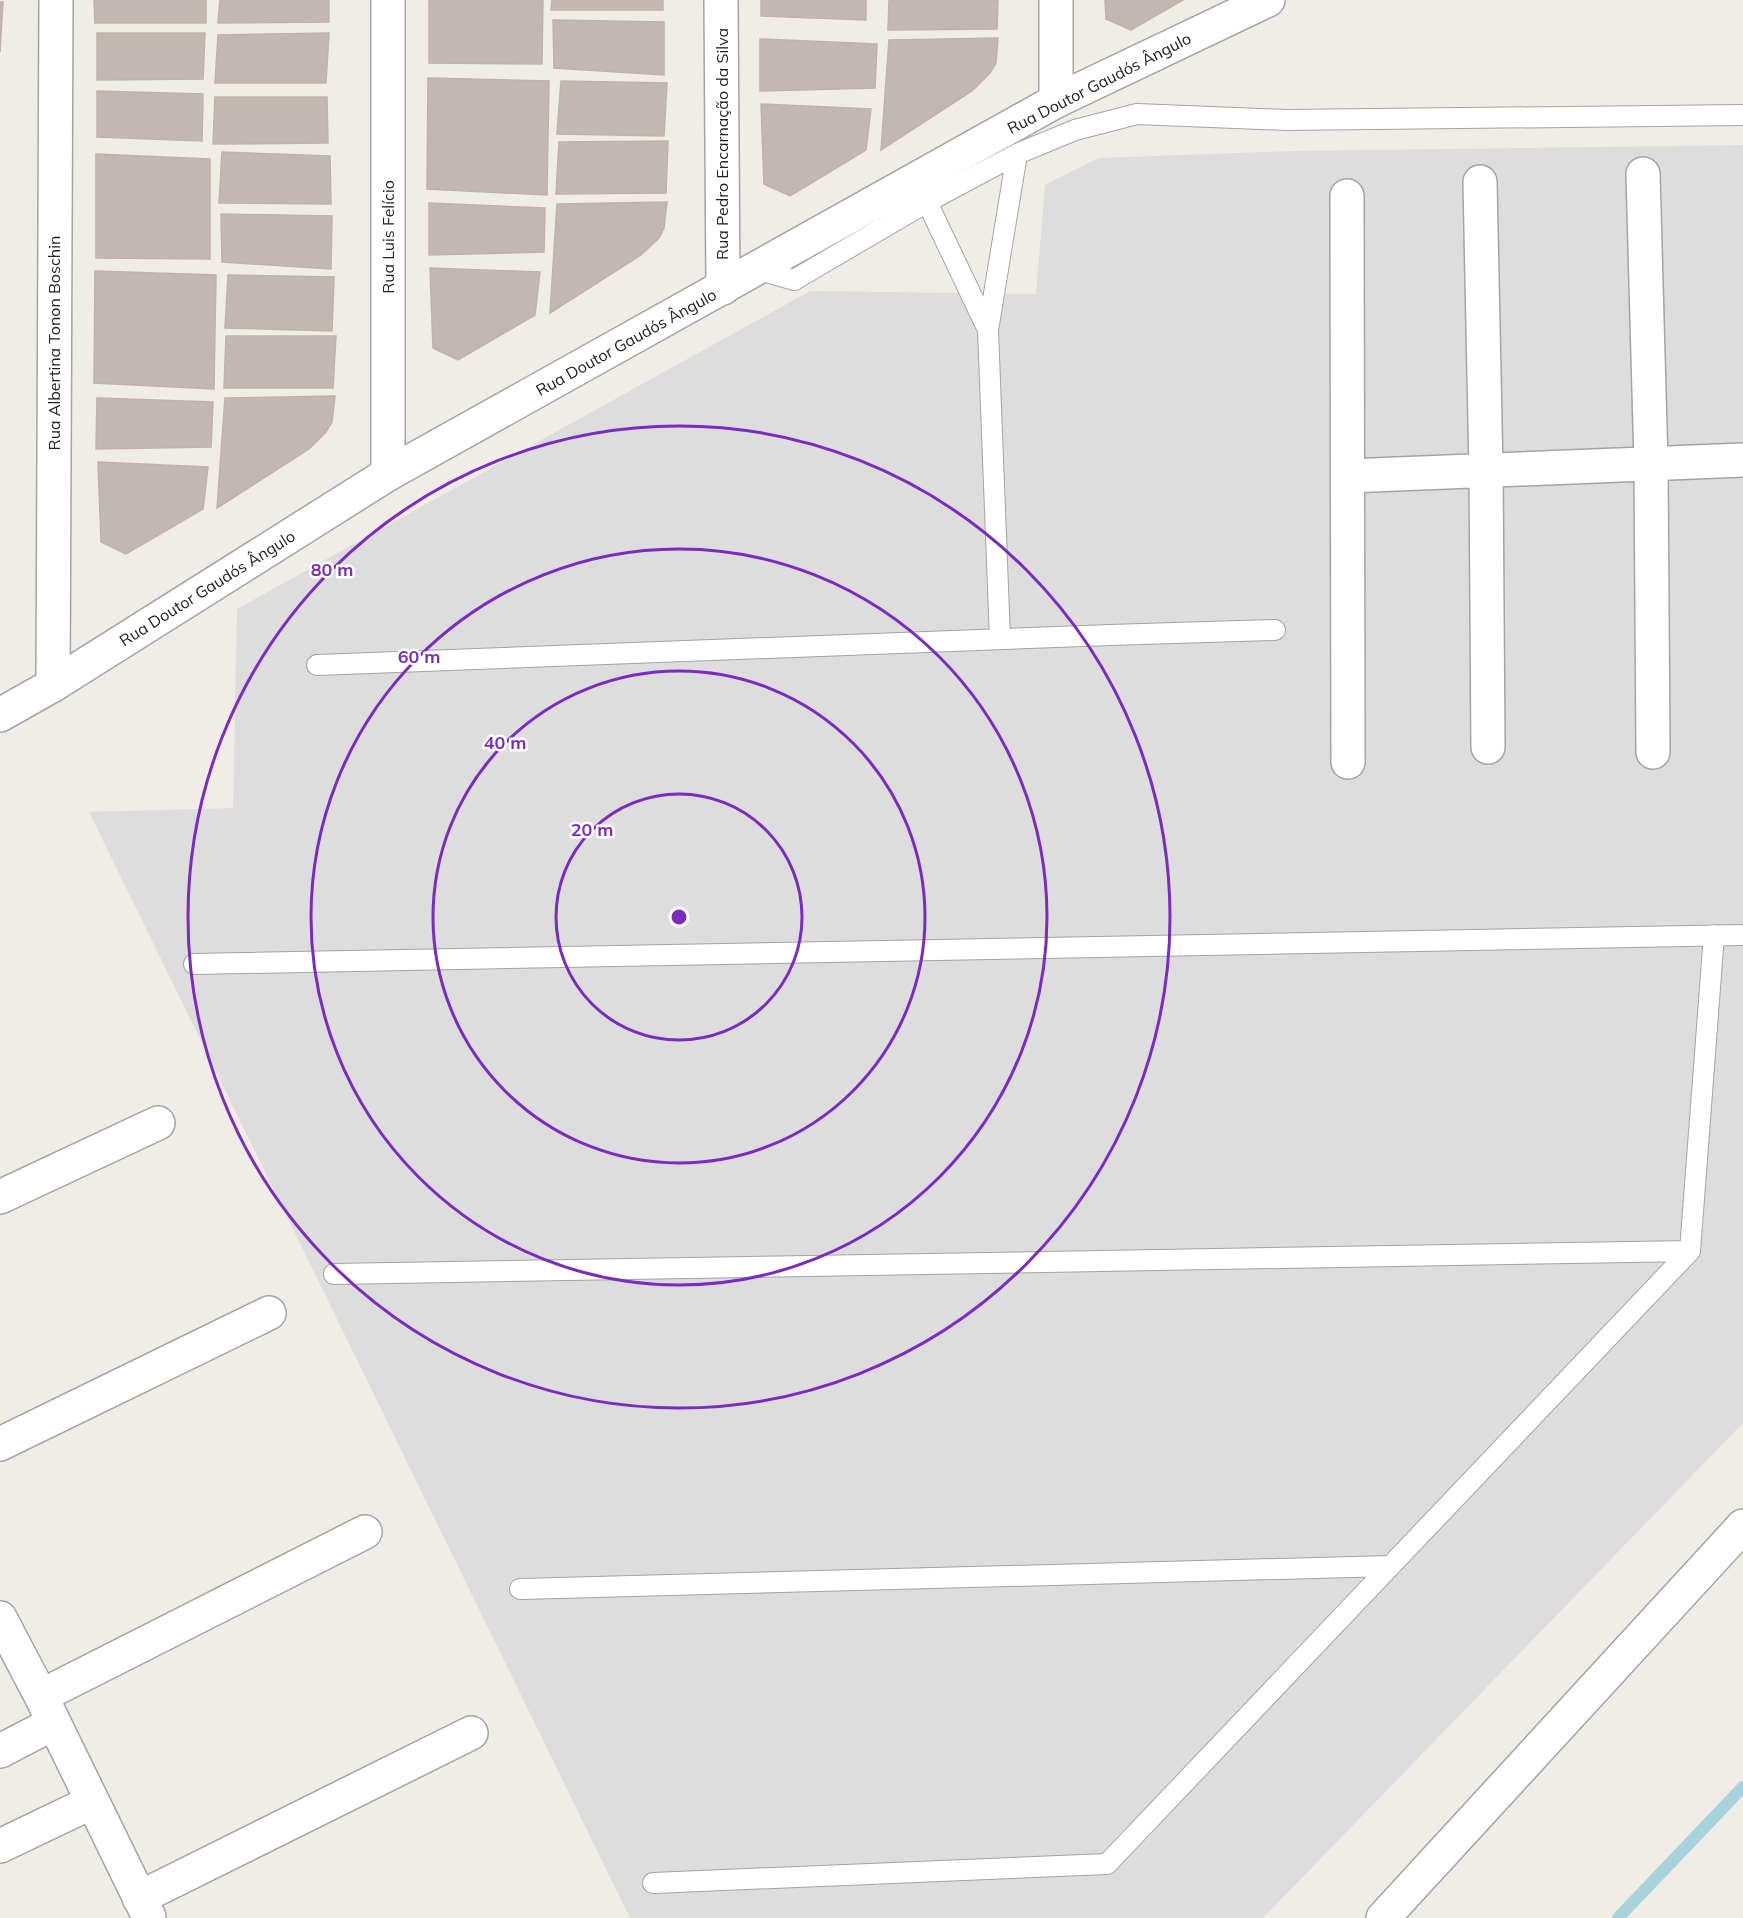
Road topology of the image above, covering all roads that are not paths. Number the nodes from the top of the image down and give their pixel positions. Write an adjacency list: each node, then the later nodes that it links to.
1 (56, 0): 24 (street, Rua Albertina Tonon Boschin)
2 (388, 0): 19 (street, Rua Luis Felício)
3 (721, 0): 14 (street, Rua Pedro Encarnação da Silva)
4 (1056, 0): 6 (street)
5 (1268, 0): 6 (street, Rua Doutor Gaudós Ângulo)
6 (1056, 101): 13 (street, Rua Doutor Gaudós Ângulo)
7 (1743, 115): 8 (lane)
8 (1017, 153): 12 (lane); 15 (lane)
9 (1643, 174): 17 (street)
10 (1480, 182): 18 (street)
11 (1347, 196): 20 (street)
12 (927, 202): 13 (lane); 15 (lane)
13 (757, 269): 14 (street, Rua Doutor Gaudós Ângulo)
14 (723, 288): 19 (street, Rua Doutor Gaudós Ângulo)
15 (988, 330): 22 (lane)
16 (1743, 460): 17 (street)
17 (1651, 464): 18 (street); 27 (street)
18 (1486, 470): 20 (street); 26 (street)
19 (388, 474): 24 (street, Rua Doutor Gaudós Ângulo)
20 (1348, 476): 28 (street)
21 (1275, 630): 22 (lane)
22 (1000, 639): 23 (lane)
23 (317, 665)
24 (53, 685): 25 (street, Rua Doutor Gaudós Ângulo)
25 (0, 715)
26 (1488, 747)
27 (1653, 752)
28 (1348, 762)
29 (1714, 935): 30 (lane); 31 (lane); 34 (lane)
30 (1743, 935)
31 (194, 964)
32 (158, 1123): 33 (street)
33 (0, 1197)
34 (1690, 1251): 35 (lane); 40 (lane)
35 (334, 1274)
36 (269, 1313): 37 (street)
37 (0, 1444)
38 (1743, 1526): 50 (street)
39 (365, 1532): 43 (street)
40 (1390, 1566): 41 (lane); 48 (lane)
41 (520, 1589)
42 (0, 1618): 43 (street)
43 (48, 1709): 45 (street); 46 (street)
44 (471, 1733): 49 (street)
45 (0, 1751)
46 (93, 1802): 47 (street); 49 (street)
47 (0, 1846)
48 (653, 1883)
49 (144, 1908)
50 (1383, 1918)

